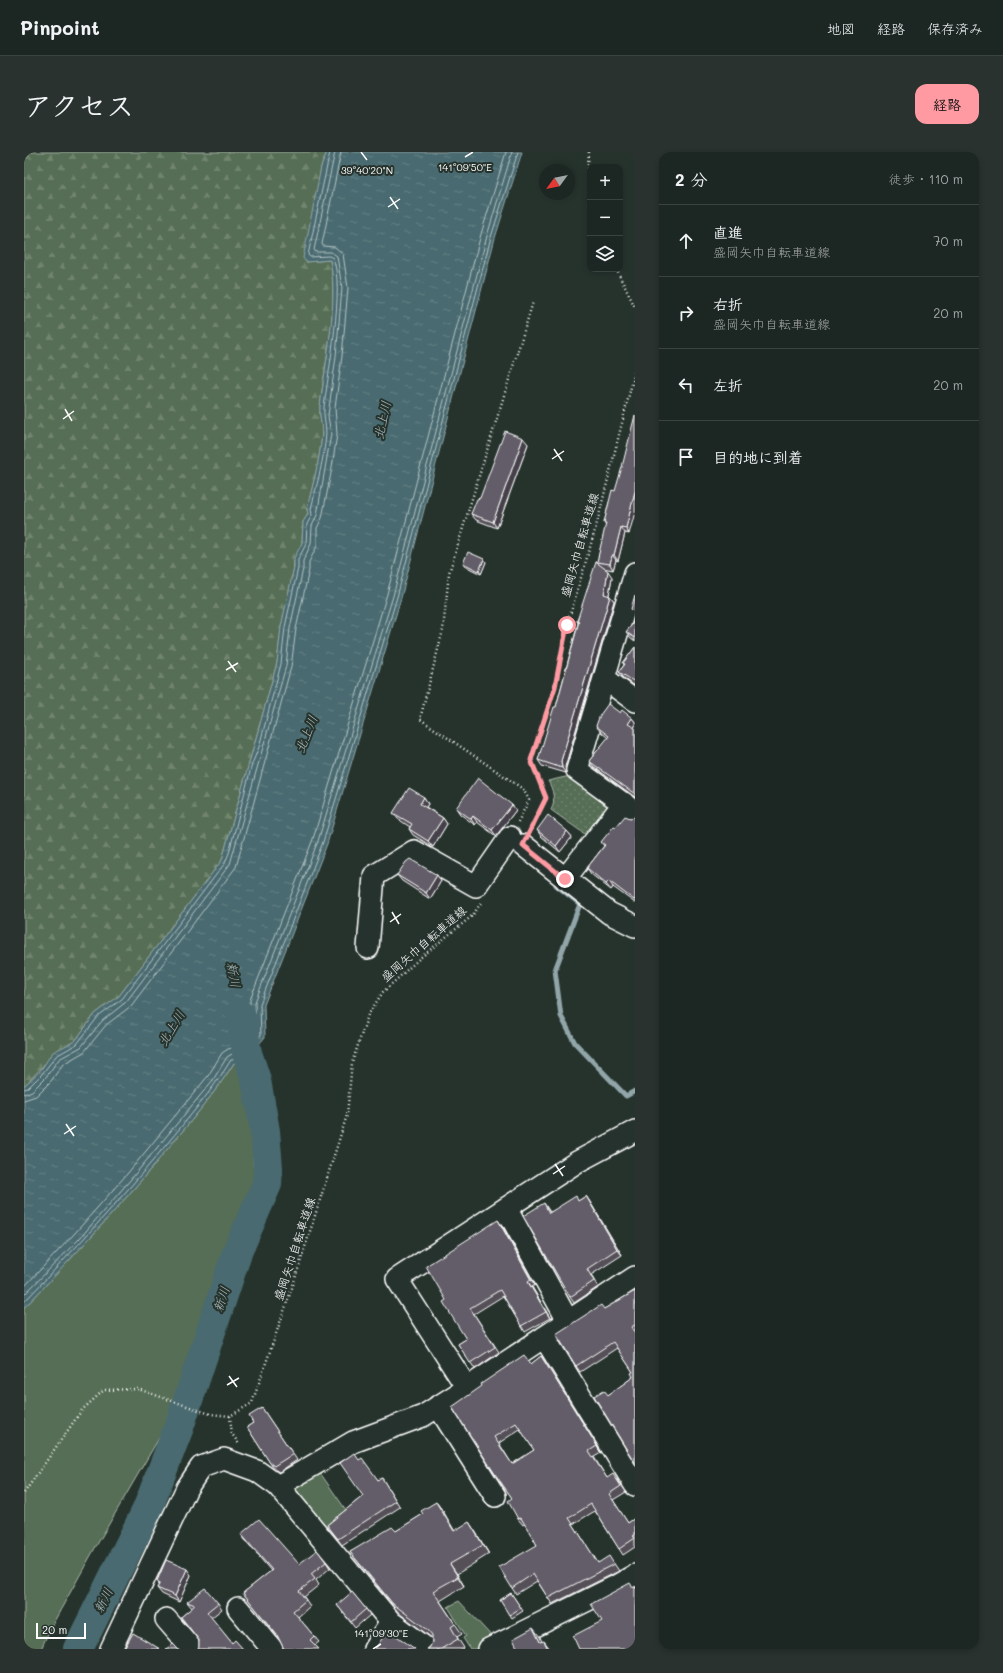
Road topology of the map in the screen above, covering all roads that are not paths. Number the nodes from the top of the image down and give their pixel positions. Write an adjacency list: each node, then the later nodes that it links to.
1 (634, 577): 2 (street)
2 (604, 678): 3 (street); 4 (street)
3 (635, 701)
4 (629, 808): 5 (street)
5 (565, 879): 6 (street); 7 (street)
6 (635, 926)
7 (368, 948)
8 (635, 1131): 9 (street)
9 (506, 1208): 11 (street); 13 (street)
10 (635, 1277): 11 (street)
11 (568, 1321): 12 (street)
12 (544, 1337): 13 (street); 15 (street)
13 (466, 1388): 14 (street)
14 (438, 1406): 16 (street); 17 (street)
15 (635, 1485)
16 (278, 1486): 21 (street); 22 (street)
17 (495, 1496)
18 (635, 1575): 27 (street)
19 (238, 1608): 24 (street)
20 (166, 1619): 23 (street)
21 (391, 1622): 25 (street); 26 (street)
22 (111, 1649)
23 (192, 1649)
24 (272, 1649)
25 (374, 1649)
26 (428, 1649)
27 (489, 1649)

